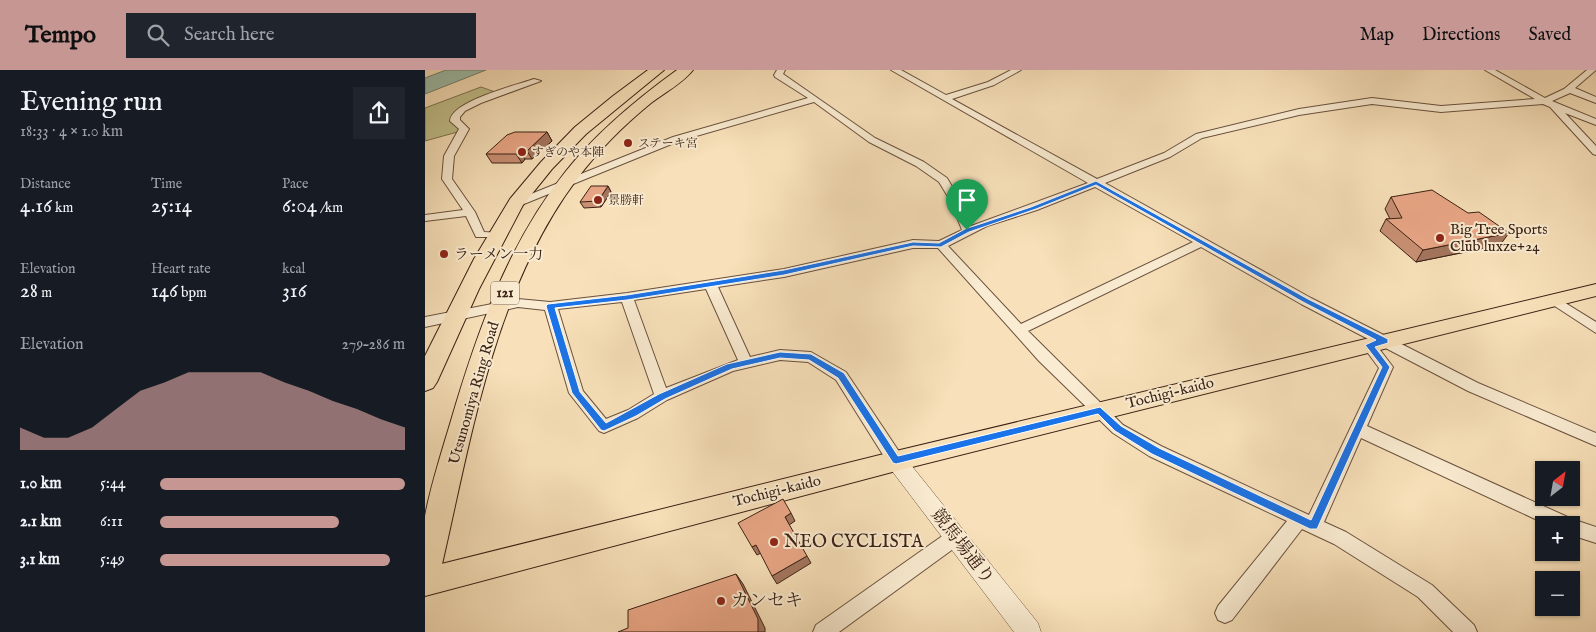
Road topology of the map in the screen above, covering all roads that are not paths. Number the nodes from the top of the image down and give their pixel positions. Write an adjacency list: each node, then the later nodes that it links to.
1 (657, 70): 19 (highway, 121)
2 (686, 70): 18 (highway, Utsunomiya Ring Road / 121)
3 (781, 70): 12 (street)
4 (895, 70): 11 (street)
5 (1017, 70): 11 (street)
6 (1489, 70): 14 (street)
7 (1592, 74): 9 (street)
8 (537, 81): 20 (street)
9 (1572, 87): 10 (street); 13 (street); 14 (street)
10 (1596, 91)
11 (945, 98): 17 (street)
12 (815, 99): 18 (street); 22 (street)
13 (1596, 100)
14 (1549, 104): 15 (street); 16 (street); 17 (street)
15 (1596, 122)
16 (1596, 152)
17 (1096, 183): 22 (street); 24 (street)
18 (566, 184): 19 (street); 30 (highway, Utsunomiya Ring Road / 121)
19 (515, 204): 23 (highway, 121)
20 (470, 212): 21 (street); 23 (street)
21 (425, 218)
22 (967, 230): 25 (street)
23 (497, 235): 32 (highway, 121)
24 (1203, 242): 35 (street); 36 (street)
25 (941, 245): 26 (street); 35 (street)
26 (710, 284): 28 (street); 37 (street)
27 (1596, 290): 29 (main road, Tochigi-kaido)
28 (627, 297): 31 (street); 39 (street)
29 (1554, 300): 34 (street); 36 (main road, Tochigi-kaido)
30 (499, 306): 31 (street); 32 (street); 49 (highway, Utsunomiya Ring Road / 121)
31 (550, 306): 39 (street)
32 (454, 315): 33 (street); 38 (highway, 121)
33 (425, 322)
34 (1596, 328)
35 (1019, 330): 40 (street)
36 (1377, 343): 40 (main road, Tochigi-kaido); 41 (street); 42 (street)
37 (746, 363): 39 (street); 43 (street)
38 (425, 382)
39 (662, 396)
40 (1100, 410): 43 (main road, Tochigi-kaido); 45 (street)
41 (1358, 429): 44 (street); 45 (street)
42 (1596, 440)
43 (896, 460): 48 (street, 競馬場通り); 50 (main road, Tochigi-kaido)
44 (1546, 516)
45 (1306, 522): 51 (street); 54 (street)
46 (1580, 530): 47 (street)
47 (1596, 534)
48 (954, 538): 52 (street); 53 (street, 競馬場通り)
49 (425, 573)
50 (425, 582)
51 (1225, 613)
52 (823, 632)
53 (1029, 632)
54 (1467, 632)

